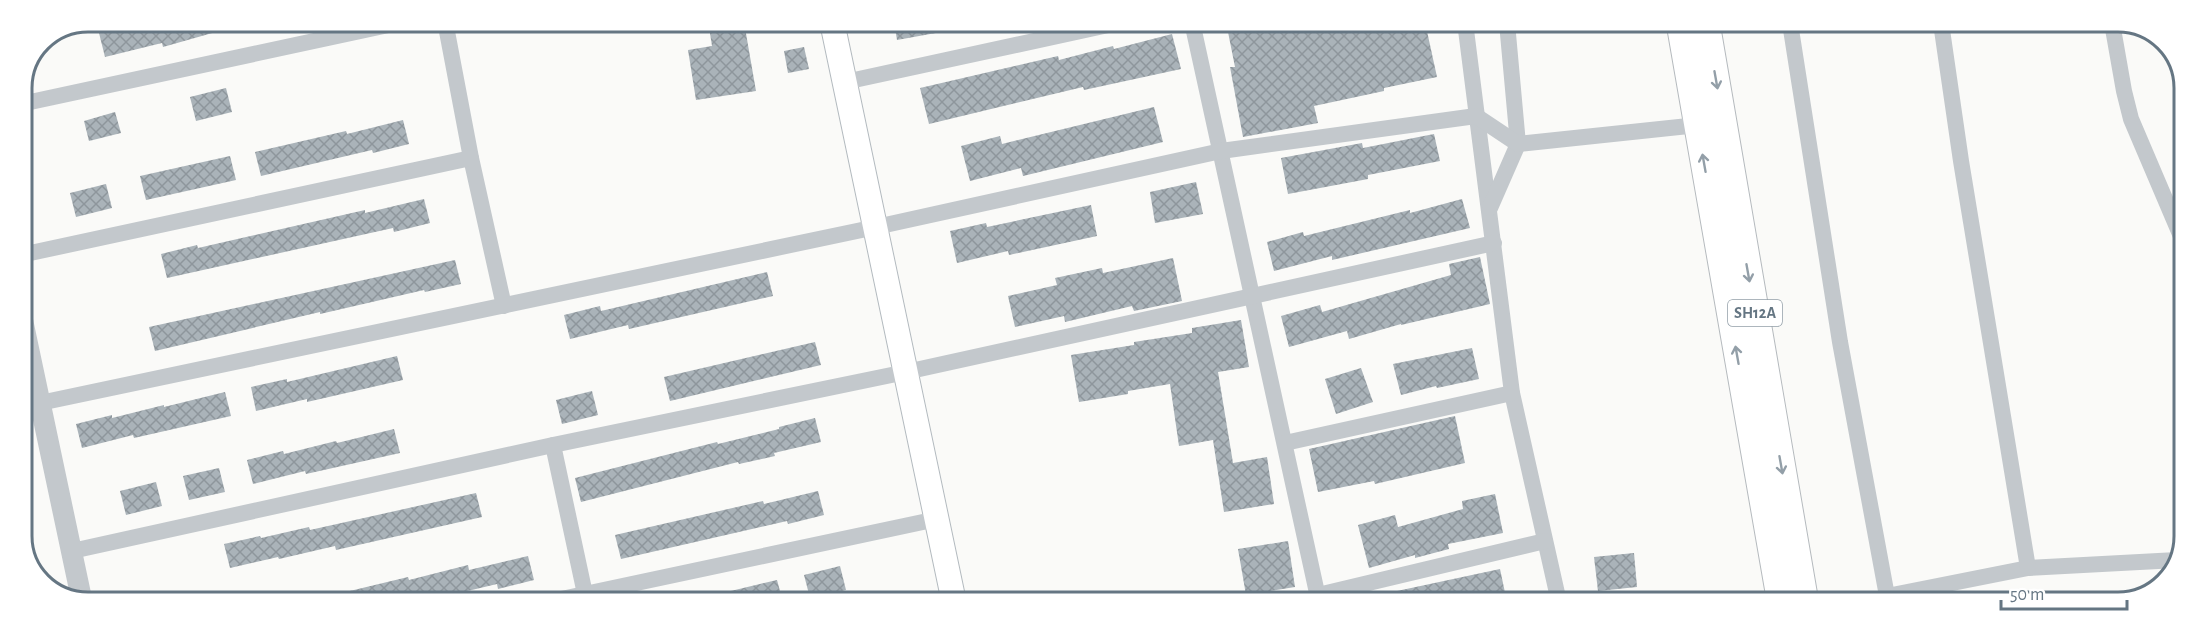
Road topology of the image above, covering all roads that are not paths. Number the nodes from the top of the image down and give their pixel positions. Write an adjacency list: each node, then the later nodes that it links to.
1 (356, 32): 14 (street)
2 (447, 32): 19 (street)
3 (834, 32): 13 (main road)
4 (1076, 32): 13 (street)
5 (1194, 32): 18 (street)
6 (1466, 32): 15 (street)
7 (1508, 32): 17 (street)
8 (1682, 32): 16 (main road, SH12A)
9 (1708, 32): 48 (main road, SH12A, one-way to 48)
10 (1791, 32): 49 (street)
11 (1942, 32): 38 (street)
12 (2114, 32): 21 (street)
13 (845, 82): 22 (main road)
14 (32, 102)
15 (1476, 116): 17 (street); 18 (street); 20 (street)
16 (1698, 124): 17 (street); 31 (main road, SH12A, one-way to 16)
17 (1518, 144): 20 (street)
18 (1221, 151): 22 (street); 25 (street)
19 (471, 158): 24 (street); 26 (street)
20 (1489, 209): 23 (street)
21 (2173, 218)
22 (876, 227): 26 (street); 28 (main road)
23 (1494, 243): 25 (street); 29 (street)
24 (32, 253)
25 (1253, 297): 28 (street); 32 (street)
26 (504, 306): 30 (street)
27 (32, 365): 30 (street)
28 (906, 372): 33 (street); 34 (main road)
29 (1512, 393): 32 (street); 35 (street)
30 (40, 403): 36 (street)
31 (1747, 413): 46 (main road, SH12A); 47 (main road, SH12A)
32 (1285, 443): 43 (street)
33 (553, 445): 36 (street); 40 (street)
34 (937, 519): 41 (street); 42 (main road)
35 (1545, 541): 44 (street); 45 (street)
36 (72, 551): 39 (street)
37 (2168, 560): 38 (street)
38 (2028, 568): 50 (street)
39 (80, 592)
40 (585, 592)
41 (594, 592)
42 (952, 592)
43 (1318, 592)
44 (1343, 592)
45 (1557, 592)
46 (1761, 592)
47 (1779, 592)
48 (1803, 592)
49 (1886, 592)
50 (1907, 592)

